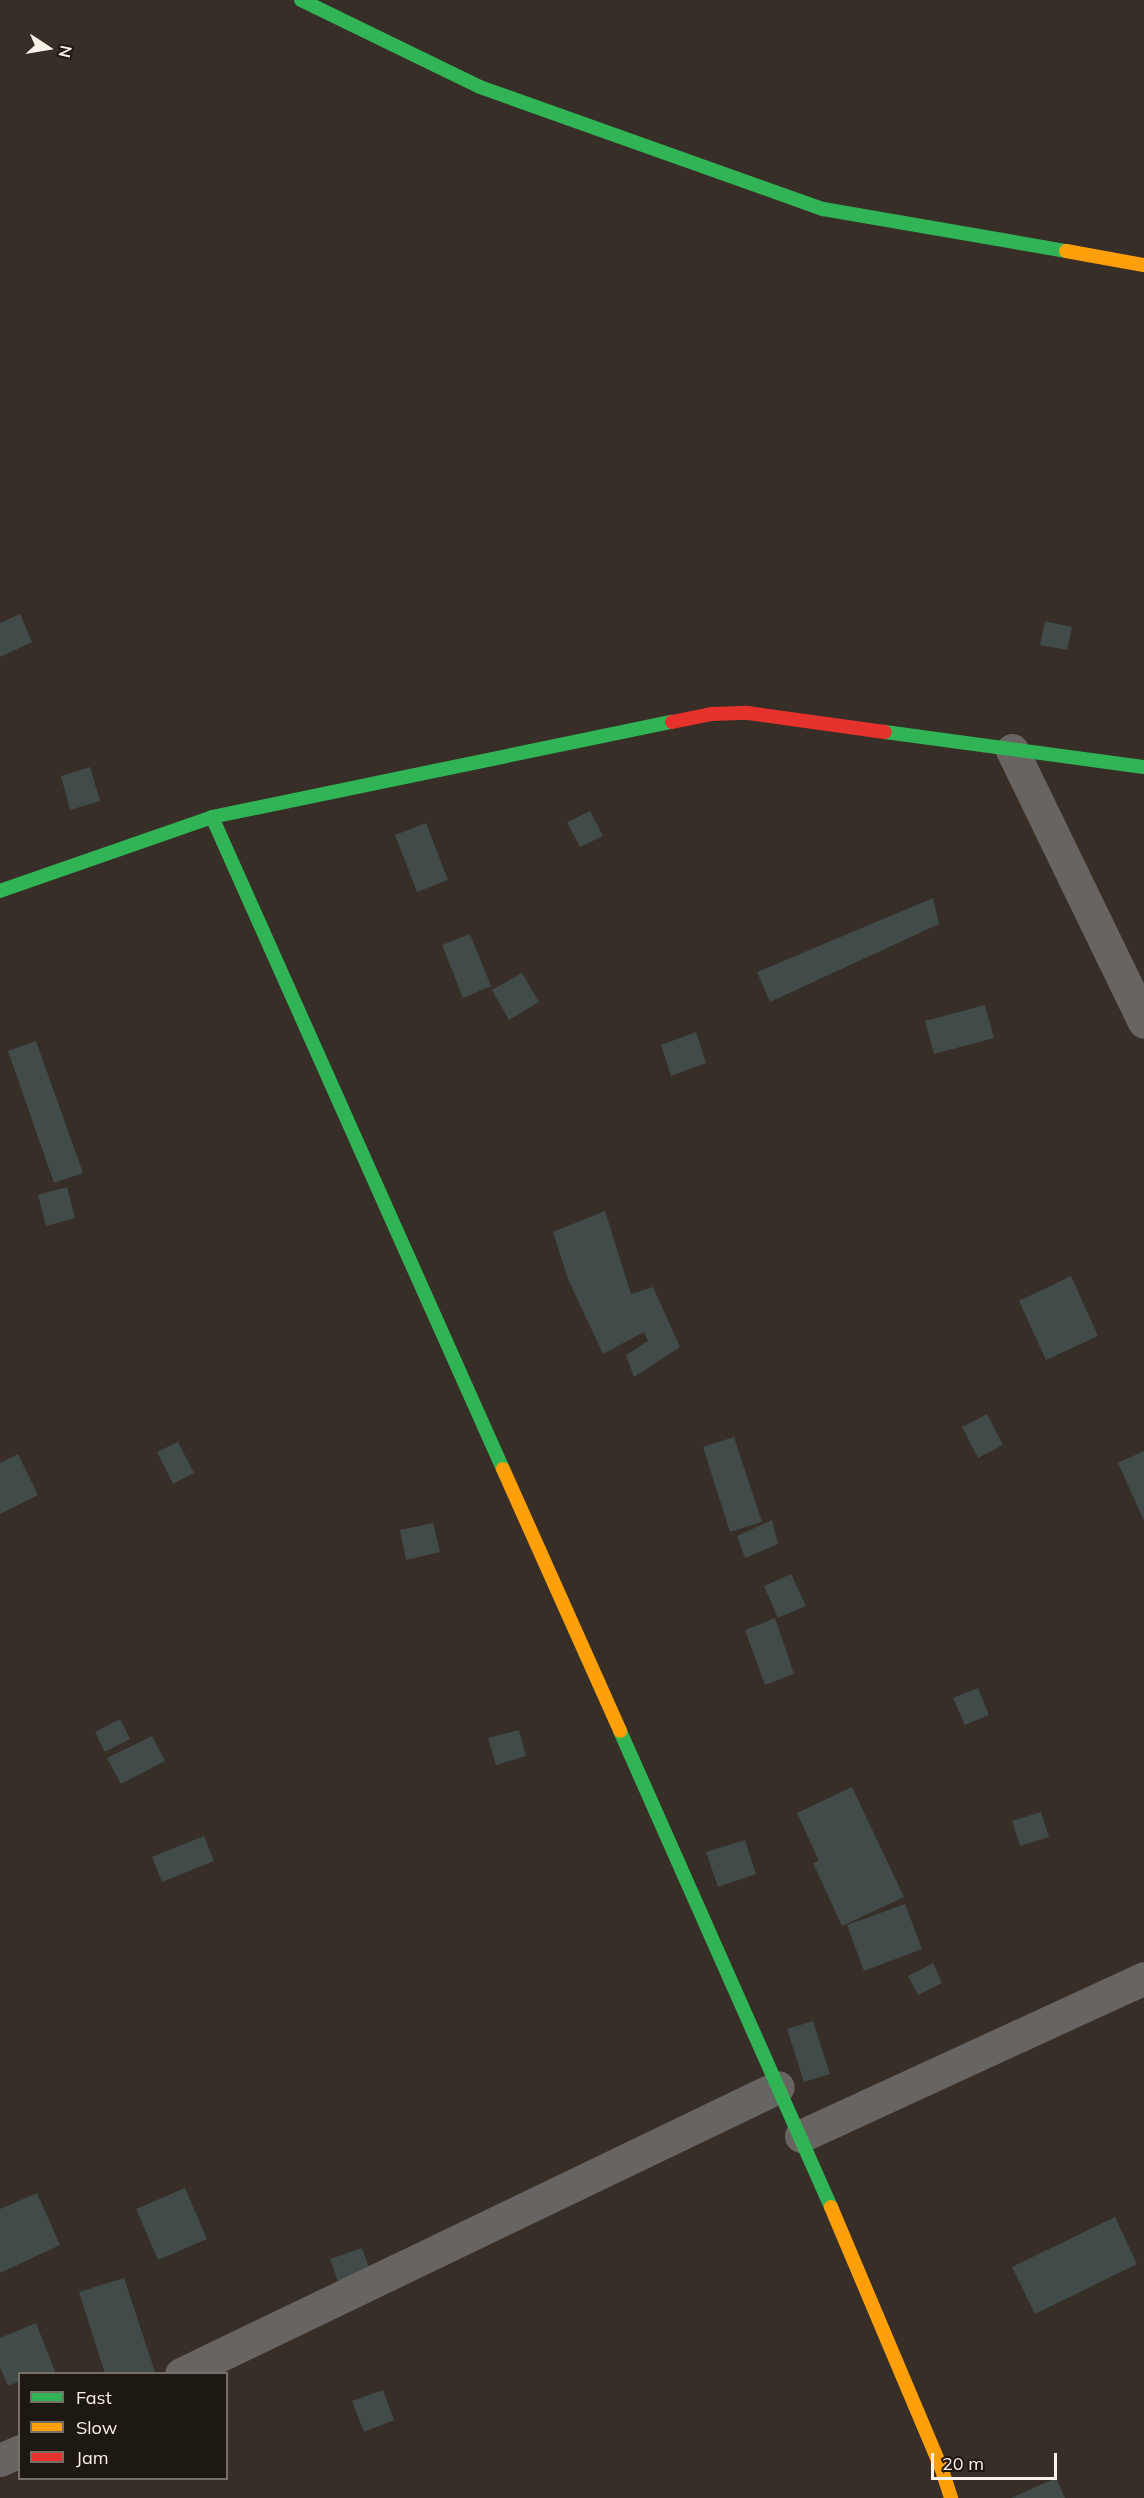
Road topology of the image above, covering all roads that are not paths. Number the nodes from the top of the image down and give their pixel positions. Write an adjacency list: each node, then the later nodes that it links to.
1 (301, 0): 2 (street)
2 (1144, 265)
3 (1012, 750): 4 (street); 5 (street); 7 (street)
4 (1144, 767)
5 (212, 817): 6 (street); 9 (street)
6 (0, 891)
7 (1144, 1022)
8 (1144, 1978): 10 (street)
9 (778, 2087): 10 (street); 11 (street)
10 (801, 2136): 14 (street)
11 (183, 2372)
12 (18, 2452): 13 (street)
13 (0, 2460)
14 (951, 2498)

